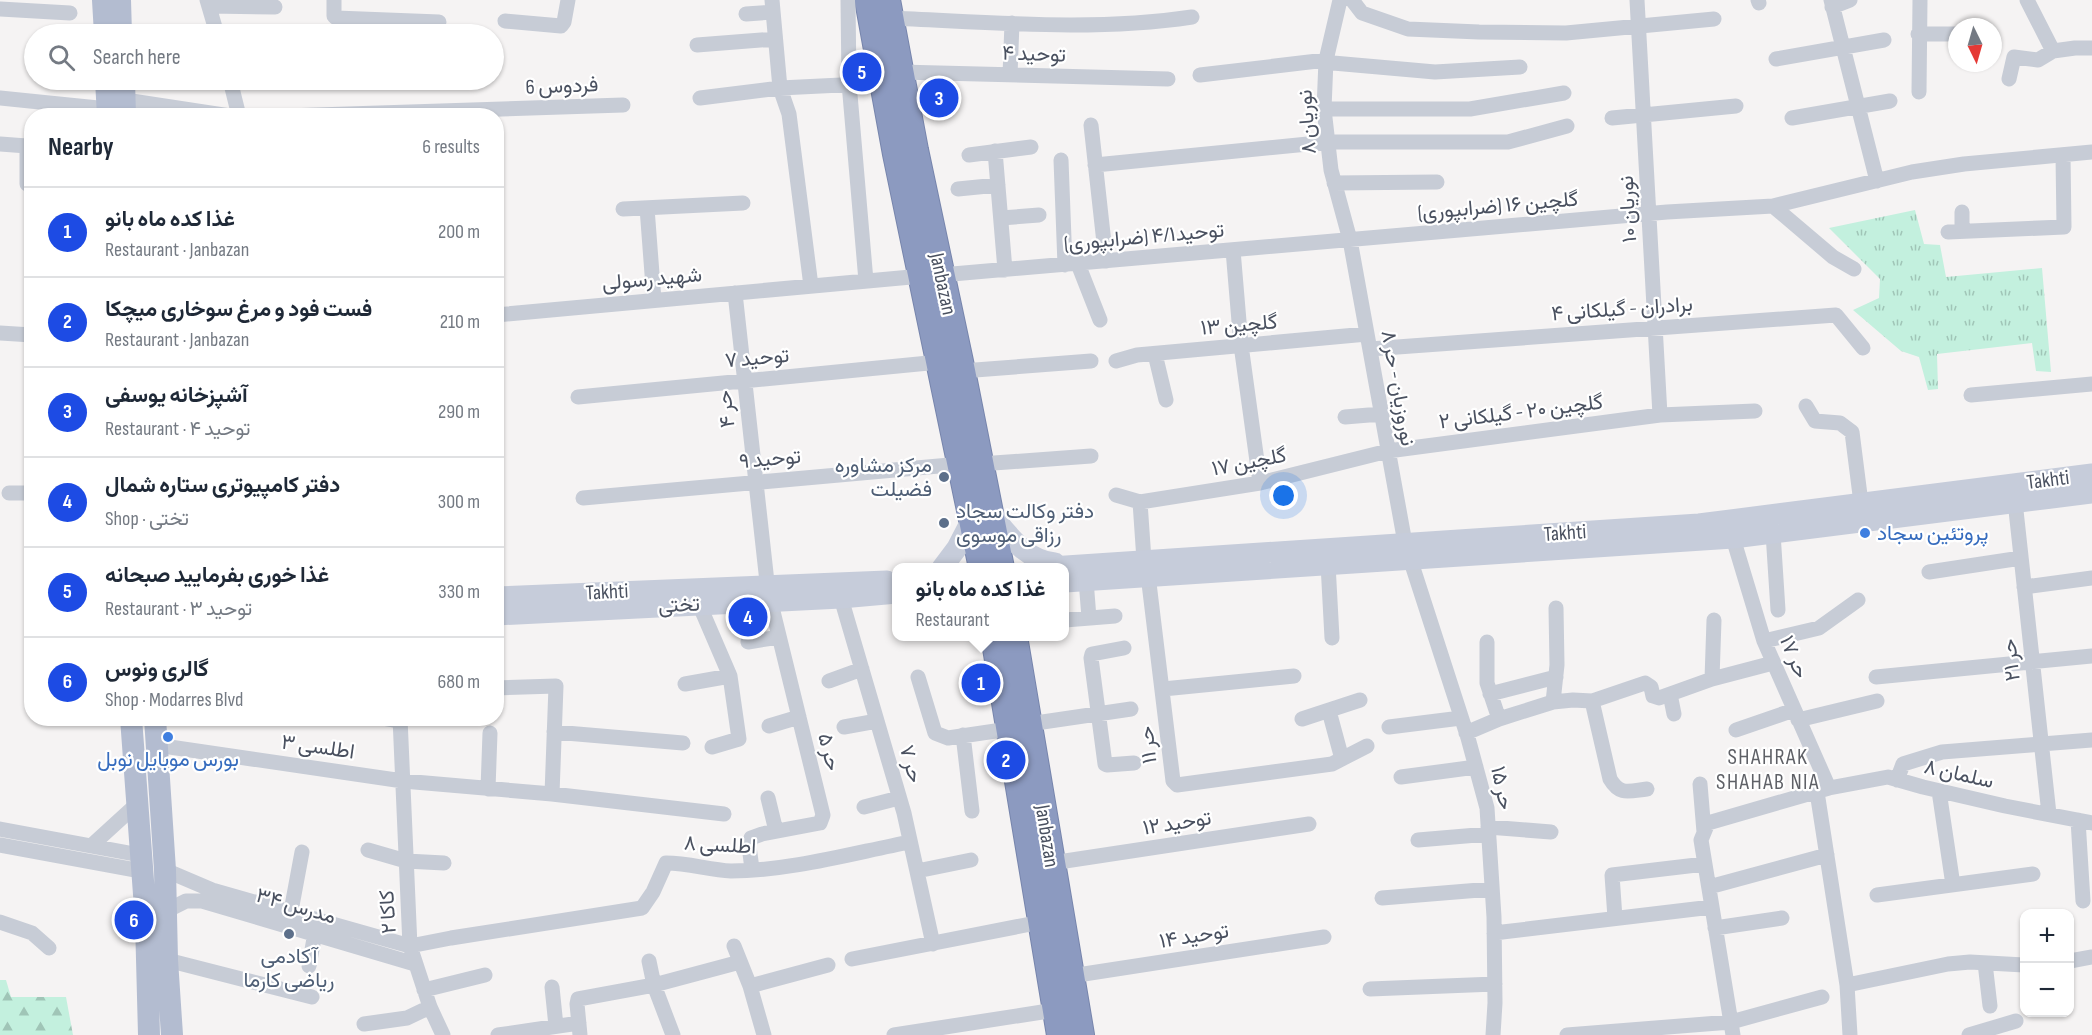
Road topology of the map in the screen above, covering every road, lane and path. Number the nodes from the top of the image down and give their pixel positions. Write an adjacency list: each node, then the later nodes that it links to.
1 (103, 0): 26 (main road)
2 (120, 0): 27 (main road)
3 (334, 0): 23 (street)
4 (568, 0): 24 (street)
5 (848, 0): 46 (street)
6 (868, 0): 43 (highway, Janbazan)
7 (1340, 0): 39 (street, نوریان ۸)
8 (1352, 0): 29 (street)
9 (1637, 0): 29 (street, نوریان ۱۰)
10 (1850, 0): 14 (street)
11 (1920, 0): 30 (street)
12 (2027, 0): 37 (street)
13 (208, 3): 16 (street); 28 (street)
14 (1832, 3): 35 (street)
15 (773, 6): 20 (street); 32 (street)
16 (275, 7)
17 (0, 9): 19 (street)
18 (888, 9): 25 (street); 43 (highway, Janbazan)
19 (70, 13)
20 (746, 14)
21 (1192, 17): 25 (street)
22 (1714, 19): 29 (street)
23 (439, 21)
24 (505, 21)
25 (1011, 23): 41 (street)
26 (104, 24)
27 (121, 24)
28 (214, 24)
29 (1638, 26): 63 (street, نوریان ۱۰)
30 (1918, 34): 31 (street); 50 (street)
31 (1948, 34)
32 (775, 39): 34 (street); 47 (street)
33 (1884, 40): 35 (street)
34 (697, 45)
35 (1843, 47): 38 (street); 58 (street)
36 (2092, 48): 37 (street)
37 (2053, 51): 45 (street)
38 (1776, 59)
39 (1326, 60): 40 (street); 42 (street); 62 (street, نوریان ۸)
40 (1520, 67)
41 (1010, 75): 43 (street, توحید ۴); 44 (street, توحید ۴)
42 (1200, 75)
43 (891, 77): 46 (street, توحید ۴); 97 (highway, Janbazan)
44 (1167, 79)
45 (2009, 79)
46 (849, 83): 47 (street, توحید ۴); 98 (street)
47 (780, 88): 53 (street, توحید ۴); 99 (street)
48 (111, 90): 55 (main road)
49 (232, 90): 60 (street)
50 (1919, 92)
51 (1564, 93): 62 (street)
52 (0, 98): 55 (street)
53 (700, 98)
54 (1890, 101): 58 (street)
55 (118, 104): 59 (street)
56 (623, 105): 61 (street, فردوس 6)
57 (1736, 106): 63 (street)
58 (1858, 107): 65 (street); 78 (street)
59 (155, 108)
60 (237, 108)
61 (504, 109)
62 (1324, 109): 68 (street, نوریان ۸)
63 (1643, 115): 64 (street); 88 (street, نوریان ۱۰)
64 (1612, 118)
65 (1792, 118)
66 (1091, 125): 77 (street)
67 (1567, 126): 68 (street)
68 (1328, 142): 77 (street); 80 (street, نوریان ۸)
69 (0, 144): 70 (street)
70 (24, 146)
71 (1031, 147): 72 (street)
72 (995, 151): 74 (street); 81 (street)
73 (2092, 152): 75 (street, گلچین ۱۶ (ضرابپوری))
74 (969, 154)
75 (2063, 155): 78 (street, گلچین ۱۶ (ضرابپوری)); 87 (street)
76 (1061, 160): 94 (street)
77 (1095, 165): 93 (street)
78 (1877, 181): 84 (street, گلچین ۱۶ (ضرابپوری))
79 (1437, 182): 80 (street)
80 (1334, 183): 91 (street, نوریان ۸)
81 (998, 185): 82 (street); 90 (street)
82 (958, 189)
83 (743, 203): 85 (street)
84 (1773, 206): 88 (street, گلچین ۱۶ (ضرابپوری)); 95 (street)
85 (647, 208): 86 (street); 101 (street)
86 (623, 209)
87 (1962, 212)
88 (1649, 214): 91 (street, گلچین ۱۶ (ضرابپوری)); 104 (street, نوریان ۱۰)
89 (1039, 215): 90 (street)
90 (1001, 218): 96 (street)
91 (1350, 240): 92 (street, توحید۴/۱ (ضرابپوری)); 107 (street, نوروزیان - حر ۸)
92 (1233, 250): 93 (street, توحید۴/۱ (ضرابپوری)); 108 (street)
93 (1106, 261): 94 (street, توحید۴/۱ (ضرابپوری))
94 (1071, 264): 96 (street, توحید۴/۱ (ضرابپوری)); 103 (street)
95 (1854, 269)
96 (1005, 270): 97 (street, توحید۴/۱ (ضرابپوری))
97 (931, 276): 98 (street, توحید۴/۱ (ضرابپوری)); 113 (highway, Janbazan)
98 (866, 281): 99 (street, شهید رسولی)
99 (811, 286): 100 (street, شهید رسولی)
100 (735, 293): 101 (street, شهید رسولی); 114 (street, حر ۴)
101 (654, 300): 102 (street, شهید رسولی)
102 (504, 314)
103 (1100, 320)
104 (1655, 327): 107 (street, برادران - گیلکانی ۴); 109 (street, برادران - گیلکانی ۴); 122 (street, نوریان ۱۰)
105 (0, 333): 106 (street)
106 (24, 334)
107 (1368, 341): 108 (street, گلچین ۱۳); 121 (street, نوروزیان - حر ۸)
108 (1241, 345): 110 (street, گلچین ۱۳); 129 (street)
109 (1863, 348)
110 (1155, 354): 112 (street, گلچین ۱۳); 118 (street)
111 (1091, 361): 113 (street, توحید ۷)
112 (1116, 362)
113 (951, 366): 114 (street, توحید ۷); 126 (highway, Janbazan)
114 (744, 380): 117 (street, توحید ۷); 128 (street, حر ۴)
115 (2092, 384): 116 (street)
116 (1971, 395)
117 (578, 397)
118 (1166, 400)
119 (1806, 406): 137 (street)
120 (1755, 411): 122 (street, گلچین ۲۰ - گیلکانی ۲)
121 (1382, 414): 123 (street); 124 (street, نوروزیان - حر ۸)
122 (1660, 416): 124 (street, گلچین ۲۰ - گیلکانی ۲)
123 (1345, 417)
124 (1388, 451): 129 (street, گلچین ۱۷); 141 (street, نوروزیان - حر ۸)
125 (1091, 456): 126 (street, توحید ۹)
126 (970, 464): 128 (street, توحید ۹); 138 (highway, Janbazan)
127 (2092, 474): 132 (main road, Takhti)
128 (756, 482): 135 (street, توحید ۹); 154 (street, حر ۴)
129 (1260, 483): 136 (street, گلچین ۱۷)
130 (9, 493): 131 (street)
131 (24, 493)
132 (2014, 493): 133 (main road, Takhti); 137 (main road, Takhti); 139 (main road, Takhti); 142 (street, حر ۲۱)
133 (2092, 493)
134 (1116, 495): 136 (street, گلچین ۱۷)
135 (583, 498)
136 (1140, 502): 148 (street, حر ۱۱)
137 (1861, 503): 141 (main road, Takhti)
138 (981, 517): 143 (main road); 144 (highway, Janbazan); 145 (highway, Janbazan); 146 (main road)
139 (1773, 533): 140 (main road, Takhti); 161 (street)
140 (1733, 538): 141 (main road, Takhti); 169 (street, حر ۱۷)
141 (1408, 551): 147 (main road, Takhti); 148 (main road, Takhti); 200 (street, حر ۱۵)
142 (2021, 558): 149 (street); 153 (street, حر ۲۱)
143 (945, 563)
144 (982, 563)
145 (999, 563)
146 (1048, 563)
147 (1328, 564): 148 (main road, Takhti); 168 (street)
148 (1146, 568): 150 (main road); 187 (street, حر ۱۱)
149 (1929, 572)
150 (1072, 578): 164 (street)
151 (2092, 578): 153 (street)
152 (892, 580): 154 (main road, Takhti)
153 (2024, 587): 175 (street, حر ۲۱)
154 (768, 592): 156 (main road, Takhti); 157 (main road, تختی); 159 (main road, تختی); 167 (street, حر ۵)
155 (892, 593): 157 (main road, تختی)
156 (504, 597)
157 (841, 598): 177 (street, حر ۷)
158 (1858, 600): 169 (street)
159 (699, 604): 162 (main road, تختی); 178 (street)
160 (1556, 608): 180 (street)
161 (1778, 610)
162 (504, 615)
163 (1115, 616): 164 (street)
164 (1089, 618): 165 (street)
165 (1069, 620)
166 (1714, 620): 183 (street)
167 (779, 637): 170 (street); 199 (street, حر ۵)
168 (1332, 638)
169 (1764, 641): 176 (street, حر ۱۷)
170 (748, 642)
171 (1005, 642): 209 (highway, Janbazan)
172 (1487, 642): 188 (street)
173 (1124, 648): 196 (street)
174 (2092, 656): 175 (street)
175 (2032, 662): 182 (street); 218 (street, حر ۲۱)
176 (1773, 663): 183 (street); 198 (street, حر ۱۷)
177 (862, 669): 184 (street); 203 (street, حر ۷)
178 (730, 676): 185 (street); 221 (street)
179 (1294, 676): 187 (street)
180 (1556, 676): 188 (street); 193 (street)
181 (918, 677): 215 (street)
182 (1876, 677)
183 (1712, 679): 189 (street)
184 (829, 681)
185 (686, 684)
186 (504, 688): 212 (street)
187 (1163, 689): 222 (street, حر ۱۱)
188 (1490, 694): 202 (street)
189 (1670, 694): 191 (street); 197 (street)
190 (1360, 700): 195 (street)
191 (1592, 701): 193 (street); 230 (street)
192 (1877, 701): 198 (street)
193 (1553, 702): 202 (street)
194 (1131, 709): 196 (street)
195 (1329, 711): 201 (street); 222 (street)
196 (1098, 714): 209 (street); 223 (street)
197 (1674, 714)
198 (1796, 715): 211 (street); 231 (street, حر ۱۷)
199 (799, 717): 207 (street); 244 (street, حر ۵)
200 (1461, 717): 210 (street); 214 (street, حر ۱۵)
201 (1302, 719)
202 (1499, 719): 214 (street)
203 (877, 721): 208 (street); 235 (street, حر ۷)
204 (132, 726): 236 (main road)
205 (155, 726): 219 (main road)
206 (400, 726): 227 (street, کاکا ۲)
207 (769, 726)
208 (844, 727)
209 (1019, 727): 215 (street); 260 (highway, Janbazan); 278 (highway, Janbazan)
210 (1389, 727)
211 (1736, 730)
212 (554, 732): 217 (street); 233 (street)
213 (490, 733): 229 (street)
214 (1466, 733): 224 (street, حر ۱۵)
215 (963, 735): 238 (street)
216 (2092, 740): 218 (street)
217 (683, 743)
218 (2042, 744): 226 (street); 240 (street, حر ۲۱)
219 (156, 745): 227 (street, اطلسی ۳); 263 (main road)
220 (1367, 746): 222 (street, حر ۱۱)
221 (712, 747)
222 (1342, 759)
223 (1134, 763)
224 (1476, 767): 225 (street); 245 (street, حر ۱۵)
225 (1401, 777)
226 (1897, 780): 231 (street, سلمان ۸); 232 (street, سلمان ۸)
227 (404, 781): 229 (street, اطلسی ۳); 257 (street, کاکا ۲)
228 (1700, 784): 247 (street)
229 (488, 789): 233 (street, اطلسی ۳)
230 (1647, 789)
231 (1823, 790): 247 (street, سلمان ۸); 255 (street, حر ۱۷)
232 (1939, 791): 240 (street, سلمان ۸); 266 (street)
233 (552, 794): 239 (street, اطلسی ۳)
234 (768, 798): 244 (street)
235 (899, 798): 237 (street); 249 (street, حر ۷)
236 (137, 804): 252 (street); 258 (main road)
237 (864, 807)
238 (972, 811)
239 (724, 814)
240 (2049, 814): 241 (street, سلمان ۸)
241 (2085, 822): 271 (street)
242 (1309, 824): 260 (street, توحید ۱۲)
243 (0, 829): 250 (street)
244 (777, 831): 262 (street, حر ۵)
245 (1488, 831): 246 (street); 248 (street); 268 (street, حر ۱۵)
246 (1551, 832)
247 (1703, 836): 261 (street)
248 (1418, 840)
249 (910, 842): 262 (street, اطلسی ۸); 264 (street, حر ۷)
250 (35, 844): 251 (street); 252 (street); 258 (street)
251 (0, 845)
252 (91, 846): 258 (street)
253 (368, 850): 257 (street)
254 (302, 852): 274 (street)
255 (1827, 855): 267 (street); 302 (street, حر ۱۷)
256 (971, 860): 264 (street)
257 (406, 861): 259 (street); 284 (street, کاکا ۲)
258 (141, 863): 317 (main road)
259 (444, 863)
260 (1052, 863): 299 (highway, Janbazan)
261 (1705, 864): 267 (street); 275 (street)
262 (752, 869): 284 (street, اطلسی ۸)
263 (165, 870): 273 (main road); 274 (street, مدرس ۳۴)
264 (917, 871): 283 (street, حر ۷)
265 (2033, 874): 266 (street)
266 (1953, 885): 269 (street)
267 (1708, 887): 272 (street)
268 (1492, 889): 270 (street); 281 (street, حر ۱۵)
269 (1877, 895)
270 (1382, 898)
271 (2083, 901)
272 (1712, 907): 275 (street); 279 (street)
273 (166, 911): 280 (street, مدرس ۳۴); 288 (main road)
274 (291, 911): 284 (street, مدرس ۳۴)
275 (1615, 918): 281 (street)
276 (1782, 918): 279 (street)
277 (0, 922): 286 (street)
278 (1041, 922): 283 (street); 311 (highway, Janbazan)
279 (1715, 928): 315 (street)
280 (315, 933): 294 (street, مدرس ۳۴); 297 (street)
281 (1494, 933): 300 (street, حر ۱۵)
282 (1324, 937): 299 (street, توحید ۱۴)
283 (933, 944): 289 (street)
284 (410, 946): 294 (street, کاکا ۲)
285 (734, 946): 292 (street)
286 (49, 948)
287 (2092, 957): 290 (street)
288 (167, 960): 307 (street); 318 (main road)
289 (852, 960)
290 (2074, 960)
291 (649, 961): 301 (street)
292 (741, 962): 301 (street); 303 (street)
293 (1985, 963): 296 (street); 302 (street); 309 (street)
294 (415, 964): 306 (street, کاکا ۲)
295 (828, 965): 303 (street)
296 (2020, 965)
297 (309, 966)
298 (485, 975): 306 (street)
299 (1071, 976): 325 (highway, Janbazan)
300 (1495, 984): 305 (street); 326 (street, حر ۱۵)
301 (654, 985): 316 (street); 321 (street)
302 (1847, 985): 328 (street, حر ۱۷)
303 (750, 986): 322 (street)
304 (552, 987): 314 (street)
305 (1370, 989)
306 (424, 990): 310 (street, کاکا ۲)
307 (312, 997)
308 (1822, 997): 315 (street)
309 (1990, 1006)
310 (430, 1007): 313 (street); 319 (street, کاکا ۲)
311 (1055, 1010): 323 (street); 324 (highway, Janbazan)
312 (2016, 1021): 329 (street)
313 (364, 1024)
314 (556, 1026): 316 (street); 320 (street)
315 (1732, 1028): 327 (street)
316 (580, 1029)
317 (149, 1035)
318 (172, 1035)
319 (443, 1035)
320 (498, 1035)
321 (673, 1035)
322 (764, 1035)
323 (894, 1035)
324 (1060, 1035)
325 (1081, 1035)
326 (1493, 1035)
327 (1568, 1035)
328 (1850, 1035)
329 (1969, 1035)

